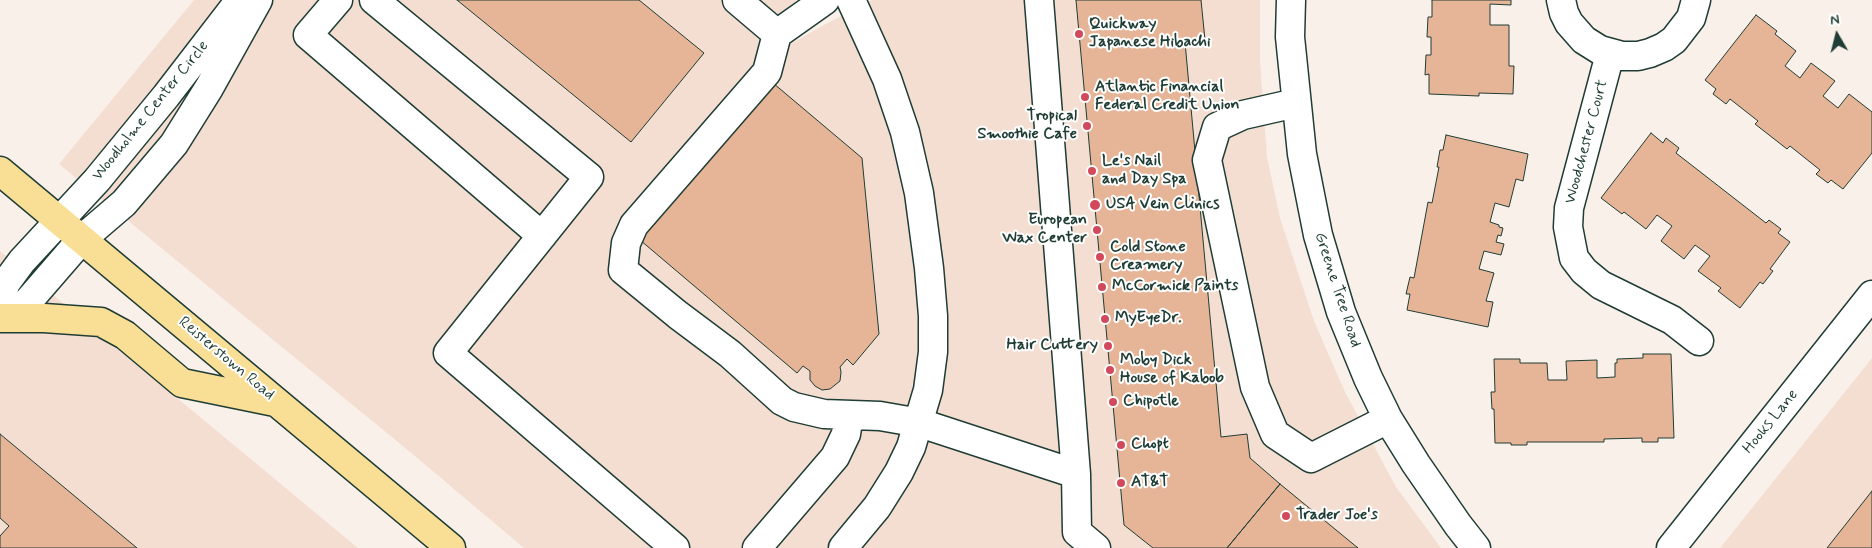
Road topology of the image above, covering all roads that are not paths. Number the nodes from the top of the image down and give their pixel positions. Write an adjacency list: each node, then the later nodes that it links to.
1 (240, 0): 16 (street, Woodholme Center Circle)
2 (258, 0): 18 (street, Woodholme Center Circle)
3 (338, 0): 17 (street)
4 (374, 0): 17 (street)
5 (736, 0): 12 (street)
6 (825, 0): 12 (street)
7 (851, 0): 26 (street)
8 (1039, 0): 27 (street)
9 (1291, 0): 14 (street, Greene Tree Road)
10 (1561, 0): 13 (street)
11 (1696, 0): 13 (street)
12 (777, 34): 24 (street)
13 (1610, 54): 22 (street, Woodchester Court)
14 (1296, 103): 25 (street, Greene Tree Road); 25 (street)
15 (0, 171): 16 (main road, Reisterstown Road)
16 (60, 219): 18 (main road, Reisterstown Road); 20 (street, Woodholme Center Circle)
17 (542, 236): 29 (street)
18 (82, 239): 21 (street, Woodholme Center Circle); 23 (main road, Reisterstown Road)
19 (1872, 296): 34 (street, Hooks Lane)
20 (0, 307)
21 (0, 317): 23 (main road)
22 (1699, 341)
23 (279, 403): 28 (main road, Reisterstown Road)
24 (849, 415): 26 (street); 30 (street)
25 (1388, 419): 33 (street, Greene Tree Road)
26 (920, 423): 27 (street); 31 (street)
27 (1076, 474): 32 (street)
28 (451, 548)
29 (674, 548)
30 (757, 548)
31 (843, 548)
32 (1096, 548)
33 (1476, 548)
34 (1671, 548)

